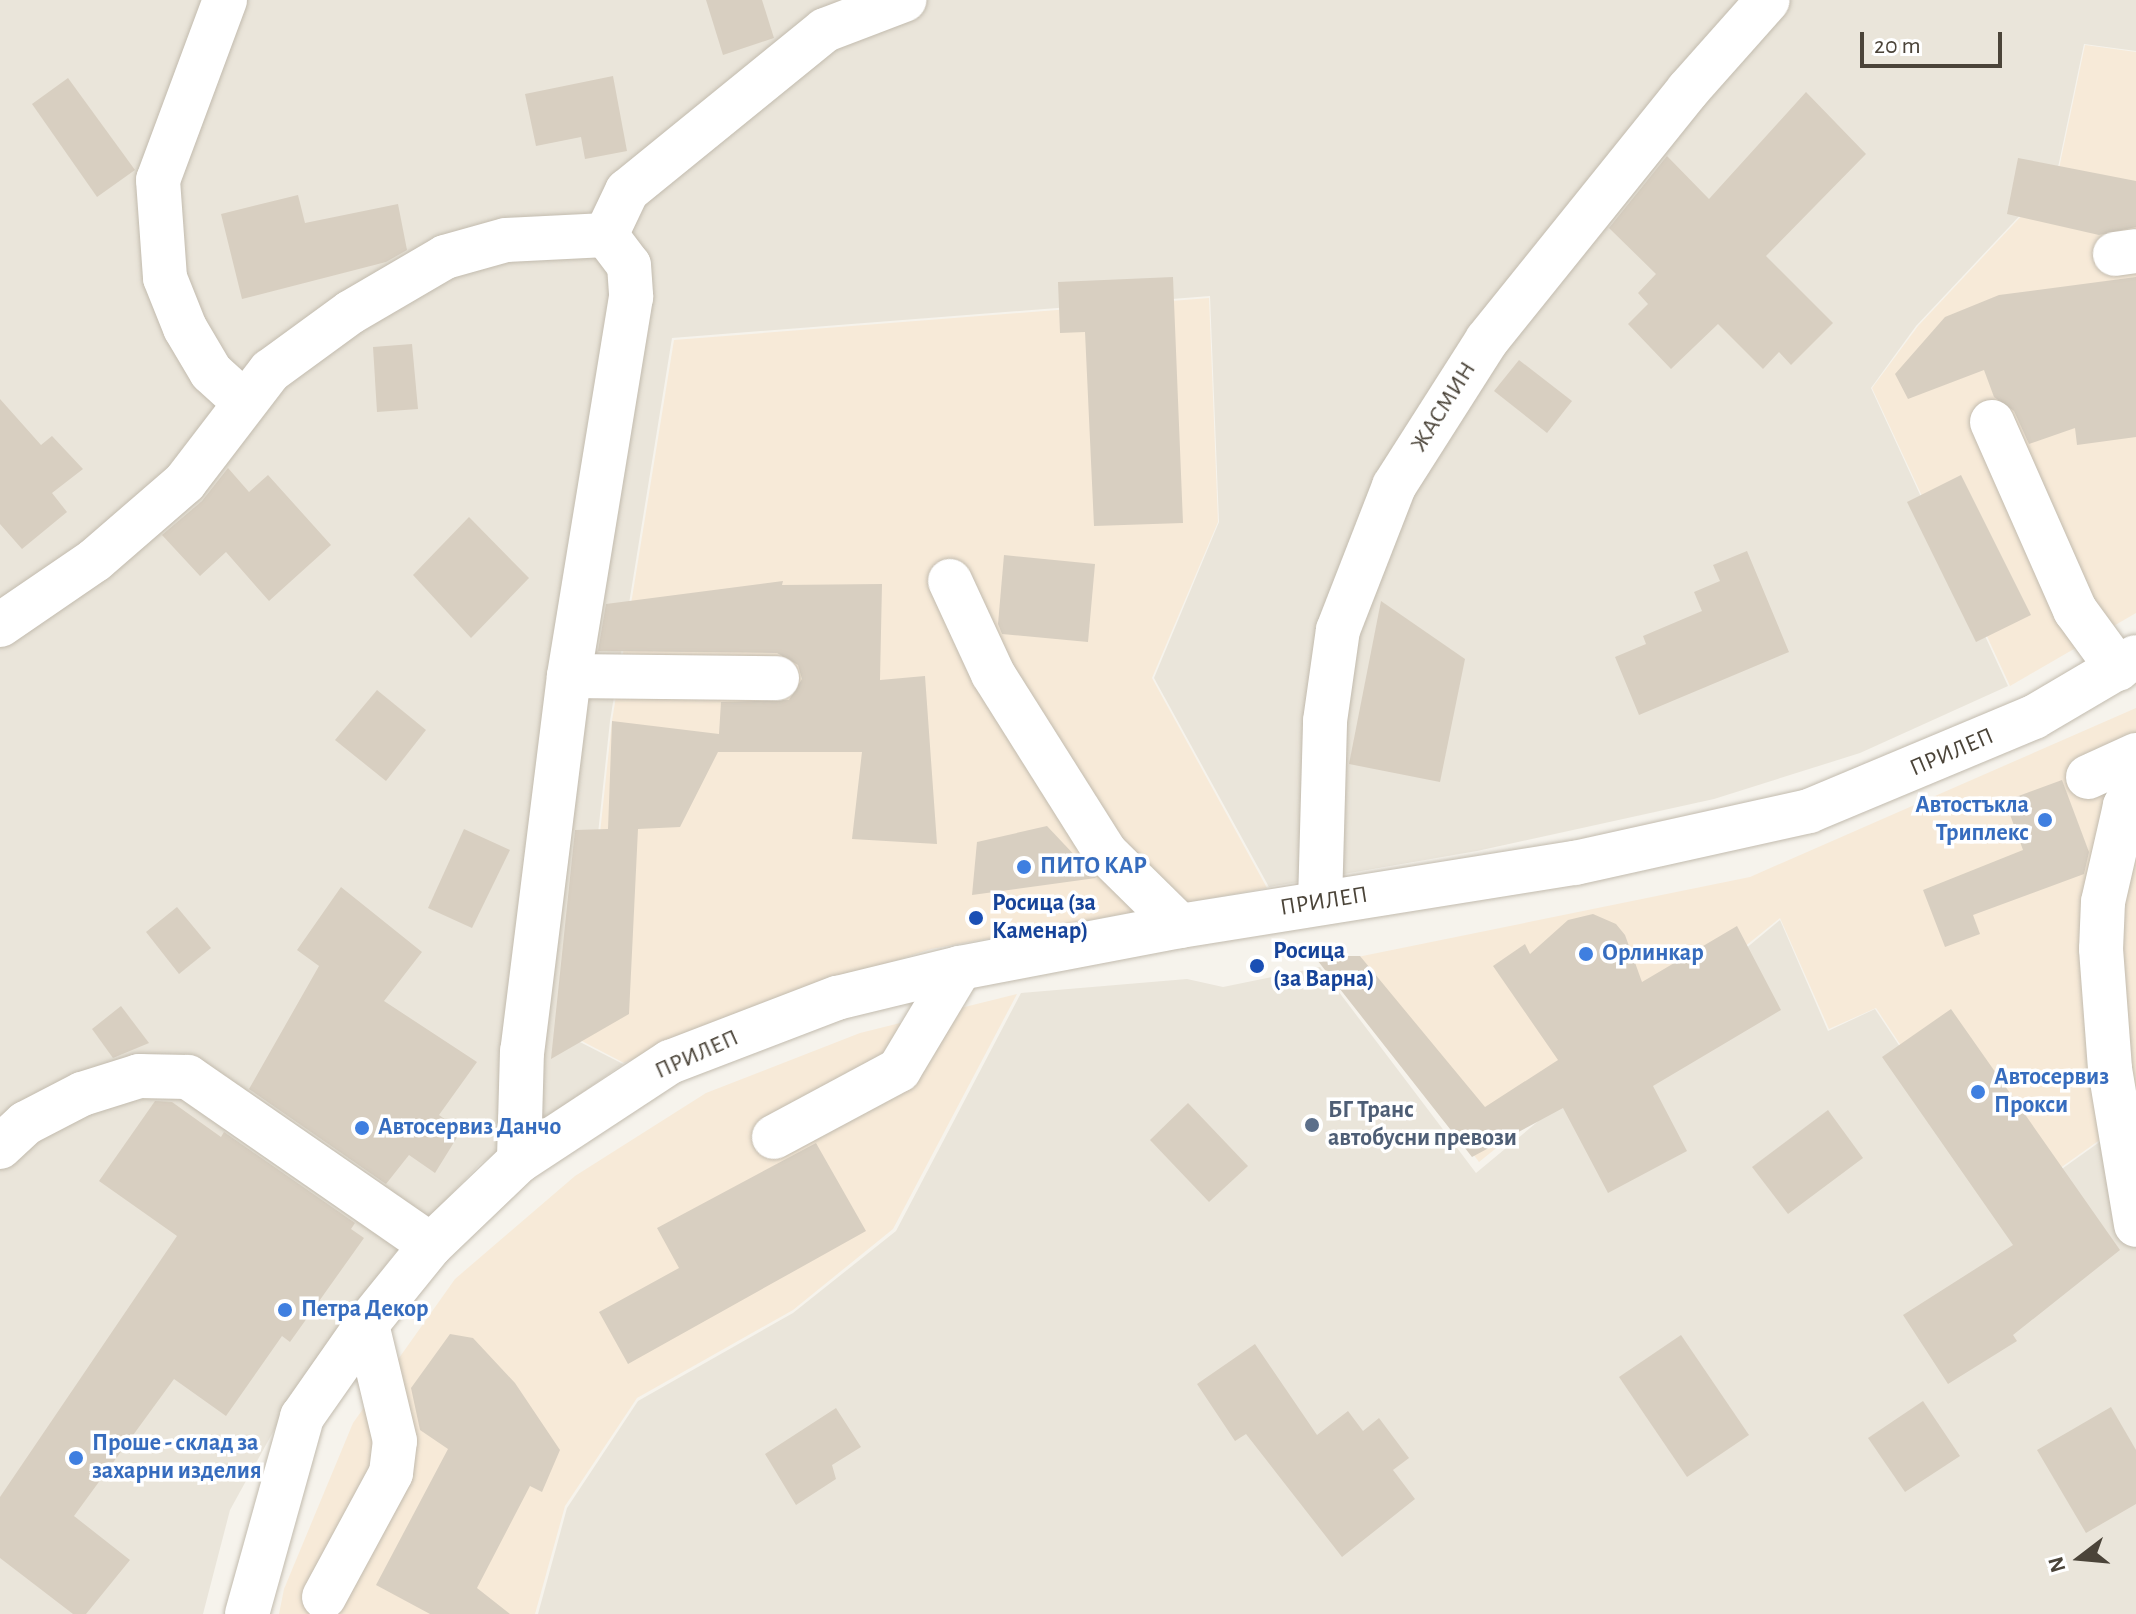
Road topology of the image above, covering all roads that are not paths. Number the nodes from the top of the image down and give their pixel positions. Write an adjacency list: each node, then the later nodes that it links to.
1 (225, 0): 5 (street)
2 (904, 0): 4 (street)
3 (1768, 0): 15 (street, ЖАСМИН)
4 (606, 235): 5 (street); 10 (street)
5 (244, 402): 8 (street)
6 (1992, 422): 9 (street)
7 (950, 581): 16 (street)
8 (0, 625)
9 (2127, 663): 15 (street, ПРИЛЕП)
10 (569, 676): 11 (street); 21 (street)
11 (777, 678)
12 (2136, 755): 13 (street)
13 (2088, 777)
14 (2136, 785): 18 (street)
15 (1320, 903): 16 (street, ПРИЛЕП)
16 (1180, 926): 17 (street, ПРИЛЕП)
17 (960, 968): 19 (street); 21 (street, ПРИЛЕП)
18 (2120, 993): 22 (street)
19 (774, 1137)
20 (0, 1147): 23 (street)
21 (519, 1161): 23 (street, ПРИЛЕП)
22 (2136, 1225)
23 (431, 1245): 24 (street, ПРИЛЕП)
24 (367, 1324): 25 (street); 26 (street, ПРИЛЕП)
25 (324, 1597)
26 (247, 1614)

